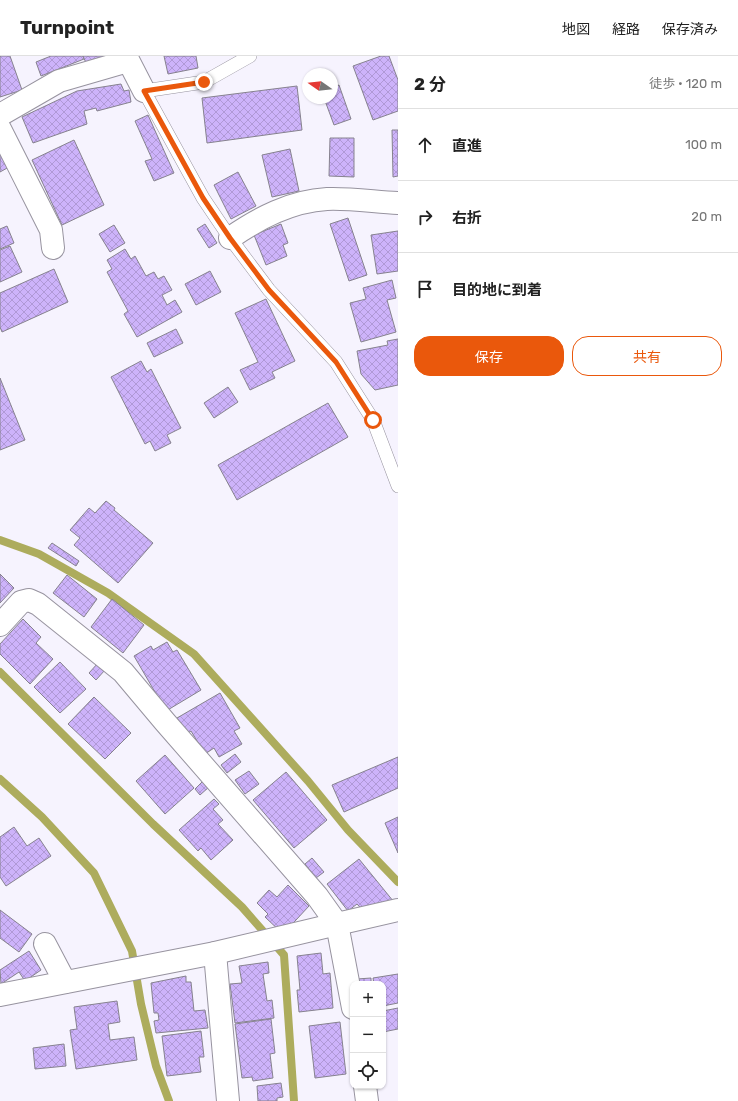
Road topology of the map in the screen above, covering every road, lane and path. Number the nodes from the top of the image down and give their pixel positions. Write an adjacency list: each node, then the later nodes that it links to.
1 (250, 56): 3 (lane)
2 (127, 59): 3 (street); 4 (street)
3 (144, 91): 7 (lane)
4 (0, 114)
5 (0, 129): 8 (street)
6 (398, 203): 7 (street)
7 (230, 238): 9 (lane)
8 (53, 248)
9 (398, 486)
10 (0, 625): 12 (street)
11 (398, 910): 12 (street)
12 (337, 924): 14 (street); 16 (street)
13 (45, 944): 15 (street)
14 (215, 953): 15 (street); 19 (street)
15 (65, 982): 17 (street)
16 (350, 992)
17 (0, 995)
18 (365, 1089): 20 (street)
19 (228, 1101)
20 (367, 1101)

